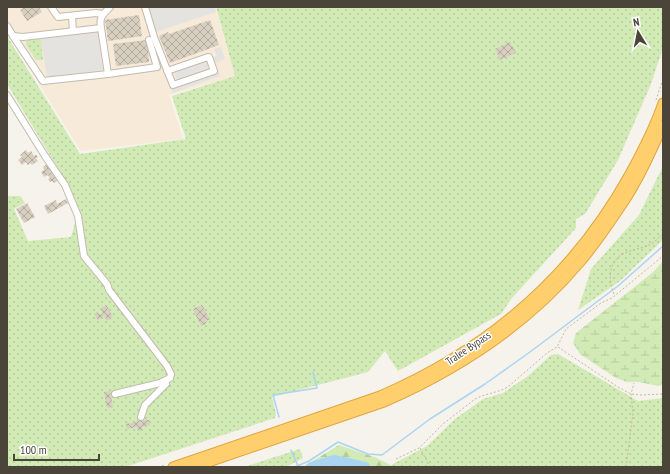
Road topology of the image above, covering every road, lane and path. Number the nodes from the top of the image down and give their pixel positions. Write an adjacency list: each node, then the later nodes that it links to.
1 (52, 7): 5 (lane)
2 (110, 7): 4 (lane)
3 (145, 7): 11 (lane)
4 (103, 14): 5 (lane); 7 (lane)
5 (72, 16): 8 (lane)
6 (7, 26): 9 (lane)
7 (101, 28): 8 (lane); 12 (lane)
8 (73, 31): 9 (lane)
9 (13, 36): 12 (lane)
10 (149, 40): 12 (lane)
11 (167, 71): 11 (lane)
12 (108, 74)
13 (663, 79): 15 (path)
14 (7, 95): 21 (lane)
15 (659, 104): 29 (highway, Tralee Bypass)
16 (663, 125): 31 (highway, Tralee Bypass)
17 (663, 234): 19 (path)
18 (663, 256): 19 (path)
19 (615, 295): 20 (path)
20 (557, 347): 24 (path); 27 (path)
21 (165, 381): 23 (lane); 26 (lane)
22 (634, 383): 24 (path)
23 (115, 394)
24 (631, 394): 25 (path); 33 (path)
25 (663, 394)
26 (141, 417)
27 (419, 448): 28 (path); 32 (path)
28 (396, 459)
29 (170, 466): 30 (path)
30 (158, 467)
31 (194, 467)
32 (430, 467)
33 (626, 467)

